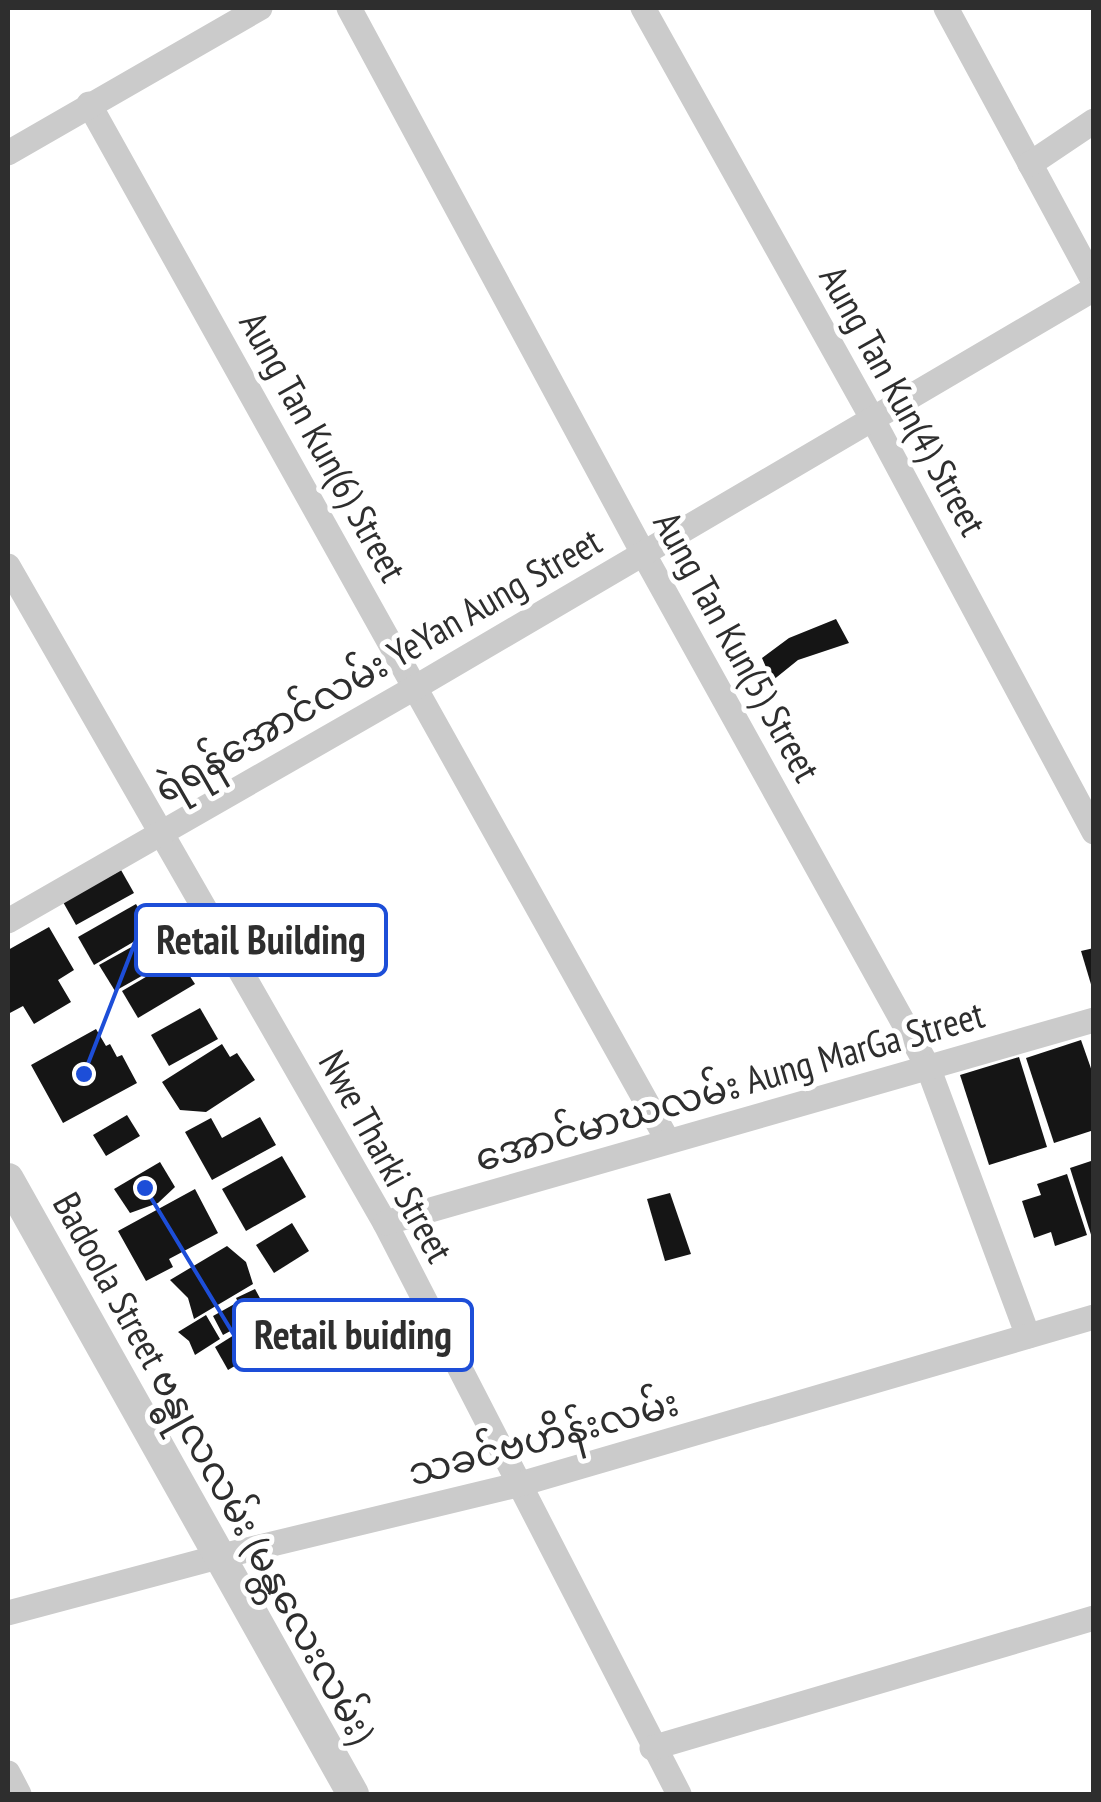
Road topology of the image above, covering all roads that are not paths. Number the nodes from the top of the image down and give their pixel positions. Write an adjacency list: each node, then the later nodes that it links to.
1 (260, 8): 5 (street)
2 (349, 8): 12 (street, Aung Tan Kun(5) Street)
3 (643, 8): 11 (street, Aung Tan Kun(4) Street)
4 (946, 8): 8 (street)
5 (89, 104): 7 (street); 14 (street, Aung Tan Kun(6) Street)
6 (1094, 121): 8 (street)
7 (8, 153)
8 (1030, 164): 9 (street)
9 (1094, 282)
10 (1094, 290): 11 (street, ရဲရန်အောင်လမ်း YeYan Aung Street)
11 (872, 418): 12 (street, ရဲရန်အောင်လမ်း YeYan Aung Street); 15 (street, Aung Tan Kun(4) Street)
12 (643, 553): 14 (street, ရဲရန်အောင်လမ်း YeYan Aung Street); 19 (street, Aung Tan Kun(5) Street)
13 (8, 566): 16 (street, Nwe Tharki Street)
14 (416, 687): 16 (street, ရဲရန်အောင်လမ်း YeYan Aung Street); 20 (street, Aung Tan Kun(6) Street)
15 (1094, 832)
16 (158, 834): 17 (street, ရဲရန်အောင်လမ်း YeYan Aung Street); 22 (street, Nwe Tharki Street)
17 (8, 920)
18 (1094, 1020): 19 (street, အောင်မာဃလမ်း Aung MarGa Street)
19 (928, 1067): 20 (street, အောင်မာဃလမ်း Aung MarGa Street); 24 (street, Aung Tan Kun(5) Street)
20 (668, 1140): 22 (street, အောင်မာဃလမ်း Aung MarGa Street)
21 (8, 1179): 26 (street, Badoola Street ဗန္ဓုလလမ်း (မန္တလေးလမ်း))
22 (386, 1223): 25 (street, Nwe Tharki Street)
23 (1094, 1317): 24 (street, သခင်ဗဟိန်းလမ်း)
24 (1028, 1336): 25 (street, သခင်ဗဟိန်းလမ်း)
25 (518, 1485): 26 (street, သခင်ဗဟိန်းလမ်း); 29 (street, Nwe Tharki Street)
26 (218, 1557): 27 (street, သခင်ဗဟိန်းလမ်း); 32 (street, Badoola Street ဗန္ဓုလလမ်း (မန္တလေးလမ်း))
27 (8, 1613)
28 (1094, 1618): 29 (street)
29 (652, 1748): 33 (street, Nwe Tharki Street)
30 (8, 1773): 31 (street)
31 (19, 1794)
32 (353, 1794)
33 (678, 1794)

